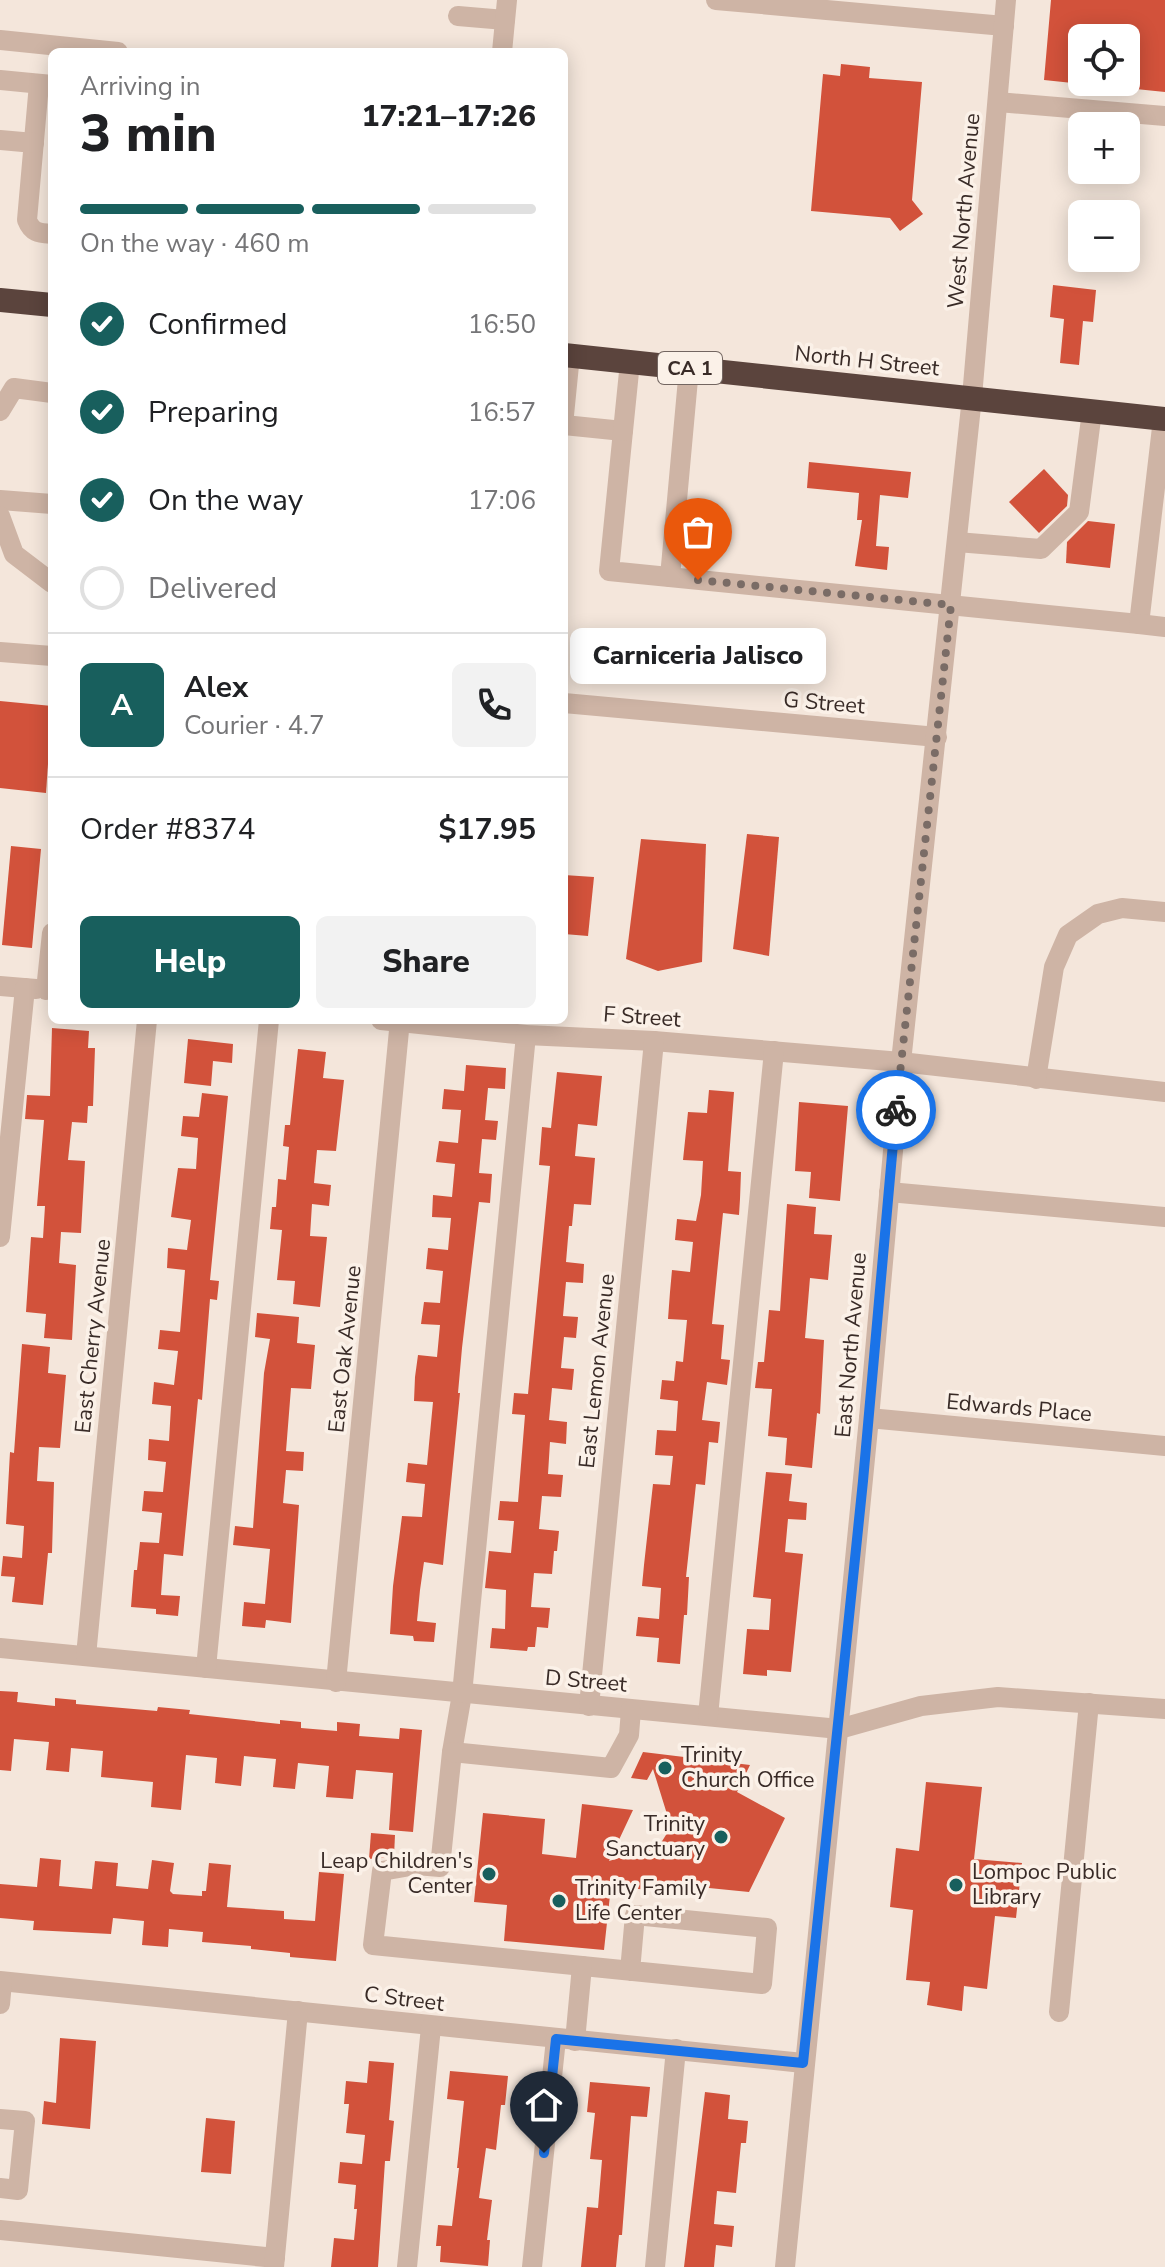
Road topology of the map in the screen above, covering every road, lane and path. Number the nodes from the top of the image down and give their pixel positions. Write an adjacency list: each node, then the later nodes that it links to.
1 (716, 0): 3 (street)
2 (1006, 0): 6 (street, West North Avenue)
3 (800, 4): 6 (street)
4 (506, 10): 5 (street); 9 (street)
5 (458, 16)
6 (1004, 26): 12 (street, West North Avenue)
7 (0, 40): 8 (street)
8 (79, 48)
9 (502, 48)
10 (0, 80): 11 (street)
11 (46, 85): 14 (street)
12 (998, 102): 13 (street); 23 (street, West North Avenue)
13 (1165, 116)
14 (40, 133): 15 (street); 16 (street)
15 (0, 140)
16 (48, 234)
17 (0, 300): 18 (highway)
18 (48, 305)
19 (568, 355): 20 (highway, North H Street / CA 1)
20 (630, 362): 21 (highway, North H Street / CA 1); 29 (street)
21 (689, 368): 23 (highway, North H Street / CA 1); 34 (street)
22 (48, 392): 24 (street)
23 (972, 397): 25 (highway, North H Street / CA 1); 28 (street, West North Avenue)
24 (0, 411)
25 (1092, 411): 26 (highway, North H Street / CA 1); 33 (street)
26 (1164, 419): 37 (street)
27 (568, 425): 29 (street)
28 (969, 427): 33 (street, East North Avenue)
29 (623, 431): 34 (street)
30 (0, 500): 31 (street)
31 (48, 504)
32 (0, 516): 35 (street)
33 (957, 542): 36 (street, East North Avenue)
34 (670, 577): 36 (street)
35 (48, 580)
36 (951, 605): 37 (street); 42 (street, East North Avenue)
37 (1139, 624): 38 (street)
38 (1165, 627)
39 (0, 652): 40 (street)
40 (48, 656)
41 (568, 703): 42 (street, G Street)
42 (937, 737): 54 (street, East North Avenue)
43 (1165, 912): 55 (street)
44 (48, 953): 46 (street)
45 (0, 986): 46 (street)
46 (41, 989): 59 (street)
47 (147, 1024): 63 (street, East Cherry Avenue)
48 (269, 1024): 64 (street)
49 (394, 1024): 65 (street, East Oak Avenue)
50 (422, 1024): 51 (street, F Street)
51 (526, 1035): 52 (street, F Street); 66 (street)
52 (654, 1041): 53 (street, F Street); 68 (street, East Lemon Avenue)
53 (774, 1051): 54 (street, F Street); 71 (street)
54 (901, 1062): 55 (street, F Street); 57 (street, East North Avenue)
55 (1036, 1079): 56 (street, F Street)
56 (1165, 1092)
57 (889, 1192): 58 (street); 60 (street, East North Avenue)
58 (1165, 1217)
59 (0, 1237)
60 (869, 1418): 61 (street, Edwards Place); 72 (street, East North Avenue)
61 (1165, 1446)
62 (0, 1648): 63 (street, D Street)
63 (86, 1656): 64 (street, D Street)
64 (206, 1668): 65 (street, D Street)
65 (336, 1682): 66 (street, D Street)
66 (462, 1694): 68 (street, D Street); 73 (street)
67 (1089, 1703): 69 (street, D Street); 72 (street, D Street); 79 (street)
68 (589, 1706): 70 (street, D Street)
69 (1165, 1709)
70 (631, 1710): 71 (street, D Street); 73 (street)
71 (708, 1716): 72 (street, D Street)
72 (839, 1729): 83 (street, East North Avenue)
73 (452, 1752): 74 (street)
74 (582, 1966): 75 (street); 81 (street)
75 (630, 1971): 75 (street)
76 (1, 1982): 77 (street); 78 (street, C Street)
77 (0, 2004)
78 (298, 2011): 80 (street, C Street); 87 (street)
79 (1059, 2012)
80 (431, 2027): 81 (street, C Street); 88 (street)
81 (566, 2040): 82 (street, C Street); 89 (street)
82 (676, 2049): 83 (street, C Street); 90 (street)
83 (803, 2063): 91 (street, East North Avenue)
84 (0, 2119): 85 (street)
85 (0, 2188)
86 (0, 2230): 87 (street)
87 (275, 2262)
88 (407, 2267)
89 (532, 2267)
90 (655, 2267)
91 (785, 2267)

